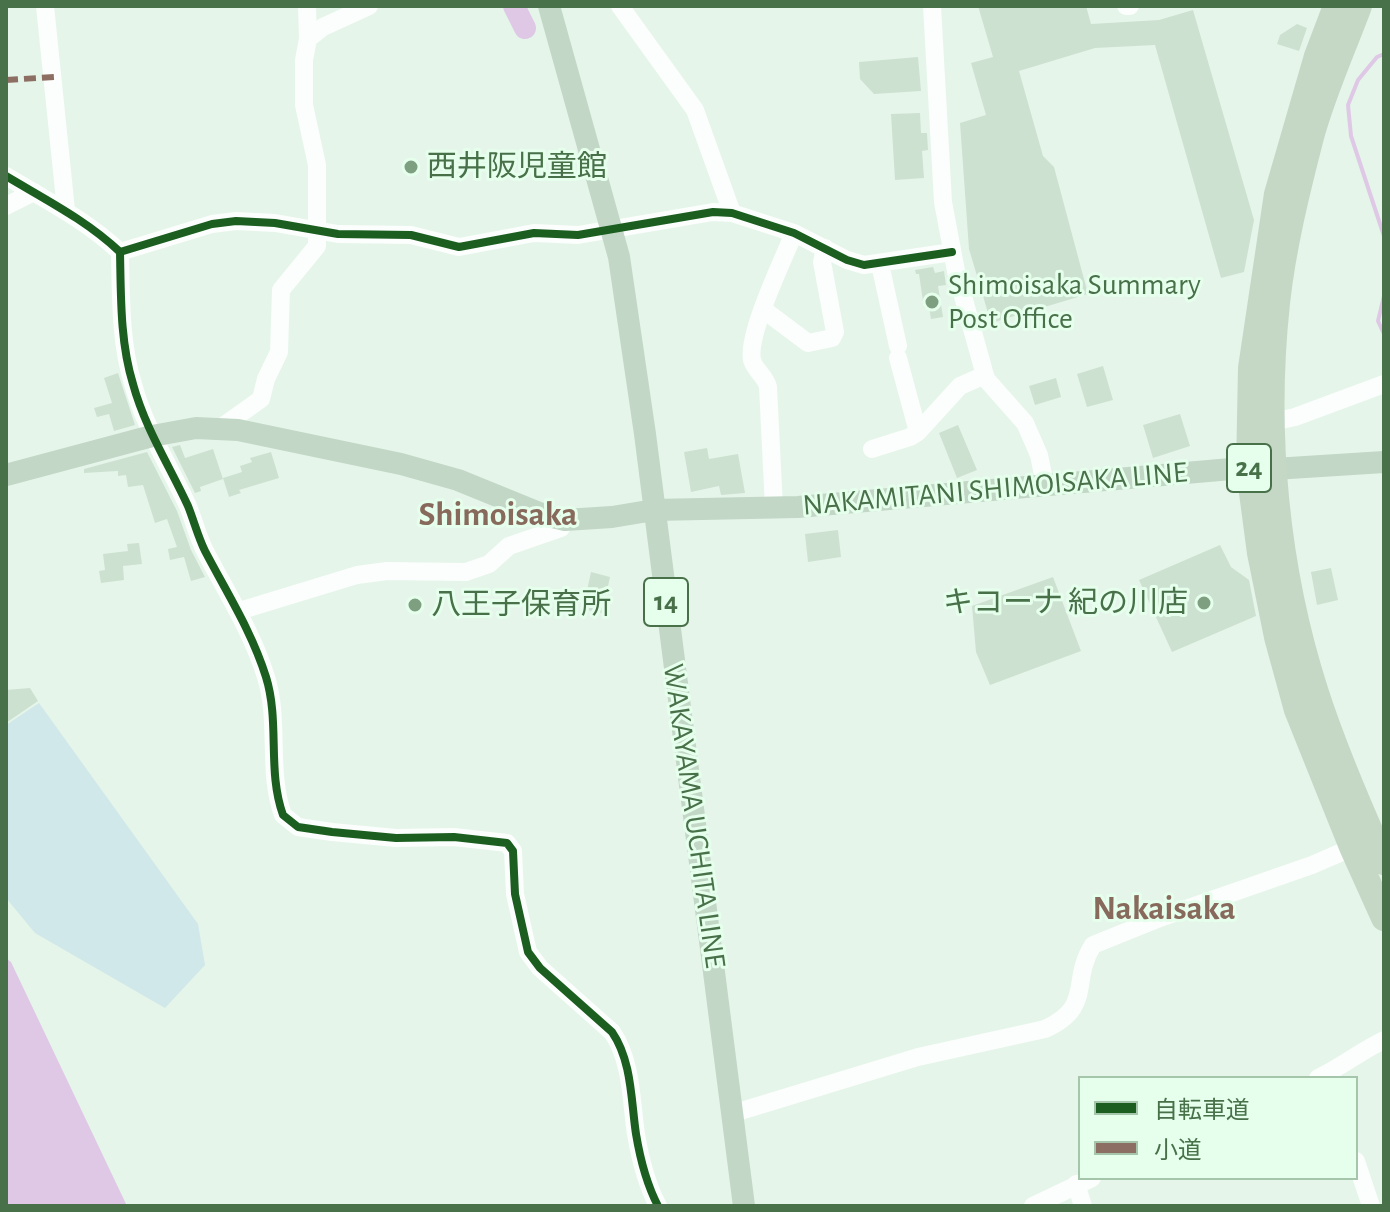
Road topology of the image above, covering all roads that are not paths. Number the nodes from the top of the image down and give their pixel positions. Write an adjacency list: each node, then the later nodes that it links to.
1 (45, 6): 13 (street)
2 (307, 6): 9 (street)
3 (369, 6): 9 (street)
4 (549, 6): 15 (main road, WAKAYAMA UCHITA LINE / 14)
5 (620, 6): 14 (street)
6 (932, 6): 20 (street)
7 (1336, 6): 31 (highway, 24)
8 (1359, 6): 25 (highway, 24)
9 (308, 39): 16 (street)
10 (6, 176): 11 (street)
11 (34, 192): 12 (street); 13 (street)
12 (6, 206)
13 (66, 210): 19 (street)
14 (732, 213): 15 (street); 17 (street)
15 (611, 227): 16 (street); 35 (main road, WAKAYAMA UCHITA LINE / 14)
16 (317, 231): 19 (street); 26 (street)
17 (794, 233): 18 (street); 22 (street)
18 (825, 248): 21 (street); 22 (street)
19 (120, 252): 28 (street)
20 (952, 252): 21 (street); 23 (street)
21 (880, 264): 27 (street)
22 (764, 310): 34 (street)
23 (985, 375): 27 (street); 33 (street)
24 (1384, 384): 25 (street)
25 (1272, 422): 31 (highway, 24)
26 (219, 429): 28 (main road); 36 (main road)
27 (918, 432): 29 (street)
28 (152, 436): 32 (main road); 37 (street)
29 (872, 449)
30 (1384, 462): 31 (main road, NAKAMITANI SHIMOISAKA LINE)
31 (1261, 470): 33 (main road, NAKAMITANI SHIMOISAKA LINE); 38 (highway, 24)
32 (6, 475)
33 (1045, 485): 34 (main road, NAKAMITANI SHIMOISAKA LINE)
34 (774, 508): 35 (main road, NAKAMITANI SHIMOISAKA LINE)
35 (654, 510): 36 (main road, NAKAMITANI SHIMOISAKA LINE); 42 (main road, WAKAYAMA UCHITA LINE / 14)
36 (565, 520): 37 (street)
37 (239, 611): 45 (street)
38 (1373, 846): 39 (highway, 24); 42 (street)
39 (1384, 918)
40 (1384, 1040): 41 (street)
41 (1341, 1072)
42 (731, 1114): 46 (main road, WAKAYAMA UCHITA LINE / 14)
43 (1358, 1167): 49 (street)
44 (1084, 1181): 47 (street); 48 (street)
45 (658, 1206)
46 (744, 1206)
47 (1033, 1206)
48 (1083, 1206)
49 (1371, 1206)

